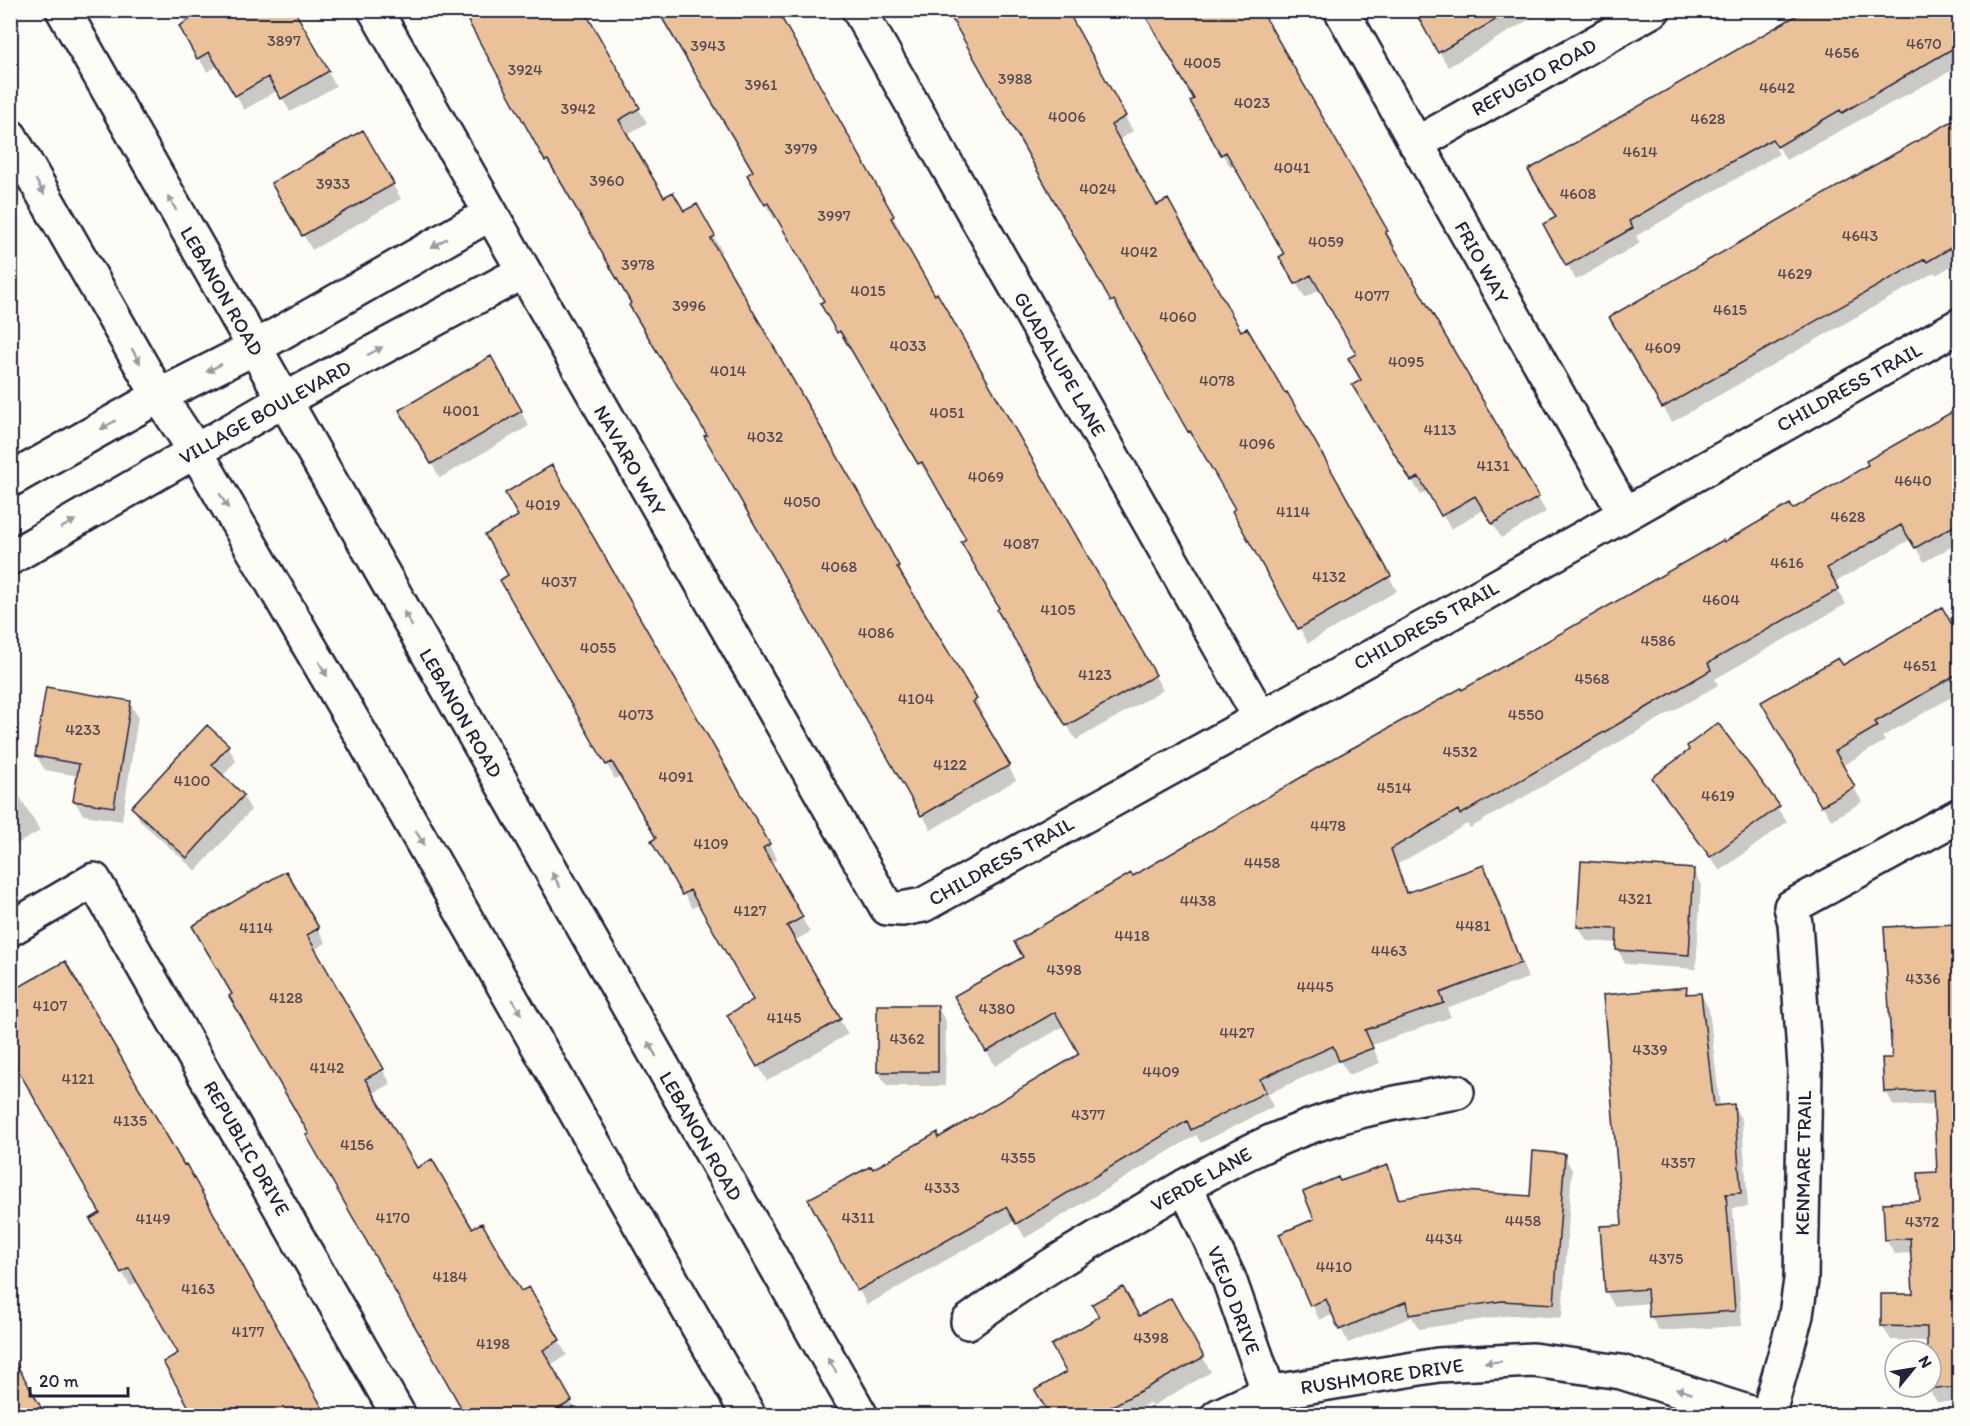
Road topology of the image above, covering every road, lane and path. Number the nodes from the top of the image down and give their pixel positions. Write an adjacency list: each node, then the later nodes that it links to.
1 (63, 10): 11 (street, LEBANON ROAD, one-way to 1)
2 (375, 10): 8 (street, NAVARO WAY)
3 (860, 10): 18 (street, GUADALUPE LANE)
4 (1341, 10): 7 (street, FRIO WAY)
5 (1653, 10): 7 (street, REFUGIO ROAD)
6 (10, 136): 12 (street, one-way to 12)
7 (1416, 144): 16 (street, FRIO WAY)
8 (490, 214): 9 (street, NAVARO WAY); 11 (street, one-way to 11)
9 (523, 272): 13 (street, VILLAGE BOULEVARD, one-way to 9); 20 (street, NAVARO WAY)
10 (1959, 325): 16 (street, CHILDRESS TRAIL)
11 (254, 348): 12 (street, one-way to 12); 13 (street, LEBANON ROAD)
12 (159, 396): 14 (street); 15 (street, one-way to 15)
13 (284, 400): 14 (street, VILLAGE BOULEVARD); 28 (street, LEBANON ROAD, one-way to 13)
14 (195, 450): 17 (street, VILLAGE BOULEVARD, one-way to 14); 27 (street, one-way to 27)
15 (10, 480)
16 (1624, 513): 18 (street, CHILDRESS TRAIL)
17 (13, 551)
18 (1260, 717): 20 (street, CHILDRESS TRAIL)
19 (1959, 815): 31 (street, KENMARE TRAIL)
20 (886, 908)
21 (10, 929): 26 (street, REPUBLIC DRIVE)
22 (1457, 1092): 23 (street, VERDE LANE)
23 (1185, 1186): 24 (street, VERDE LANE); 25 (street, VIEJO DRIVE)
24 (968, 1322)
25 (1272, 1404): 29 (street, RUSHMORE DRIVE); 30 (street, RUSHMORE DRIVE, one-way to 25)
26 (399, 1416)
27 (749, 1416)
28 (861, 1416)
29 (1218, 1416)
30 (1760, 1416)
31 (1768, 1416)

